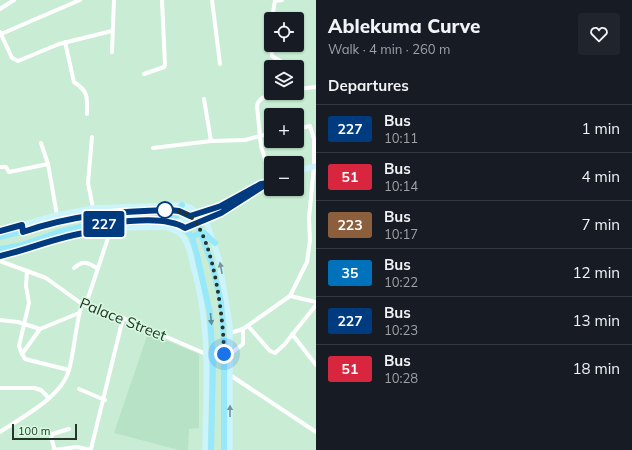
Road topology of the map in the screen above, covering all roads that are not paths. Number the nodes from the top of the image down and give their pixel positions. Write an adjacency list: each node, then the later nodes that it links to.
1 (14, 0): 8 (street)
2 (80, 0): 11 (street)
3 (114, 0): 10 (street)
4 (162, 0): 17 (street)
5 (212, 0): 16 (street)
6 (282, 0): 7 (street)
7 (275, 1): 9 (street)
8 (0, 9)
9 (273, 12)
10 (112, 31): 12 (street); 13 (street)
11 (1, 33): 12 (street)
12 (65, 42): 22 (street)
13 (112, 52)
14 (272, 52): 15 (street)
15 (279, 60)
16 (220, 64)
17 (144, 74)
18 (316, 88): 19 (street)
19 (304, 89)
20 (264, 98): 25 (street)
21 (204, 99): 27 (street)
22 (87, 114)
23 (304, 127): 32 (street)
24 (264, 135): 25 (street)
25 (260, 136): 27 (street); 30 (street)
26 (92, 137): 39 (street)
27 (211, 141): 29 (street)
28 (41, 144): 31 (street)
29 (153, 148)
30 (264, 156)
31 (48, 164): 33 (street); 42 (street)
32 (315, 166): 34 (street); 37 (street)
33 (0, 168)
34 (304, 169)
35 (264, 183): 41 (street)
36 (264, 185): 44 (street)
37 (311, 207): 38 (street); 63 (street)
38 (316, 207)
39 (93, 208): 40 (street); 42 (street)
40 (180, 208): 41 (street); 43 (main road); 45 (main road); 50 (main road)
41 (199, 213): 43 (street); 44 (street)
42 (57, 215): 50 (street)
43 (190, 216): 46 (street); 47 (main road)
44 (206, 220): 47 (street); 56 (street)
45 (158, 221): 46 (main road); 48 (main road)
46 (176, 223): 49 (main road)
47 (197, 224): 49 (street); 53 (main road)
48 (90, 228): 51 (street); 57 (main road); 58 (street)
49 (185, 228): 55 (main road)
50 (23, 229): 52 (street); 54 (main road)
51 (112, 229): 61 (street); 64 (street)
52 (0, 231)
53 (202, 232): 55 (main road); 56 (main road); 69 (main road)
54 (0, 237)
55 (192, 237): 64 (main road)
56 (215, 243): 69 (street, one-way to 56)
57 (0, 249)
58 (0, 256)
59 (0, 261): 62 (street, Palace Street)
60 (74, 268): 61 (street)
61 (97, 268): 65 (street)
62 (27, 271): 65 (street, Palace Street); 71 (street)
63 (290, 296): 66 (street); 72 (street)
64 (205, 300): 78 (street); 93 (main road, one-way to 93)
65 (84, 304): 67 (street); 68 (street, Palace Street)
66 (316, 304): 76 (street)
67 (79, 314): 73 (street); 81 (street)
68 (123, 318): 78 (street, Palace Street); 86 (street)
69 (226, 318): 75 (street); 94 (main road)
70 (0, 320): 71 (street)
71 (24, 324): 73 (street); 77 (street)
72 (248, 326): 74 (street); 76 (street)
73 (40, 329): 77 (street)
74 (243, 330): 75 (street); 79 (street)
75 (230, 333): 79 (street)
76 (292, 334): 80 (street)
77 (22, 354): 81 (street)
78 (206, 354): 92 (street)
79 (230, 354): 82 (street)
80 (316, 365)
81 (69, 370): 85 (street)
82 (230, 375): 89 (street); 95 (street, one-way to 82)
83 (0, 388): 85 (street)
84 (79, 389): 86 (street)
85 (49, 398): 88 (street)
86 (105, 400): 91 (street)
87 (69, 429): 90 (street)
88 (0, 432)
89 (316, 432)
90 (55, 450): 91 (street)
91 (91, 450)
92 (205, 450)
93 (210, 450)
94 (224, 450)
95 (230, 450)

